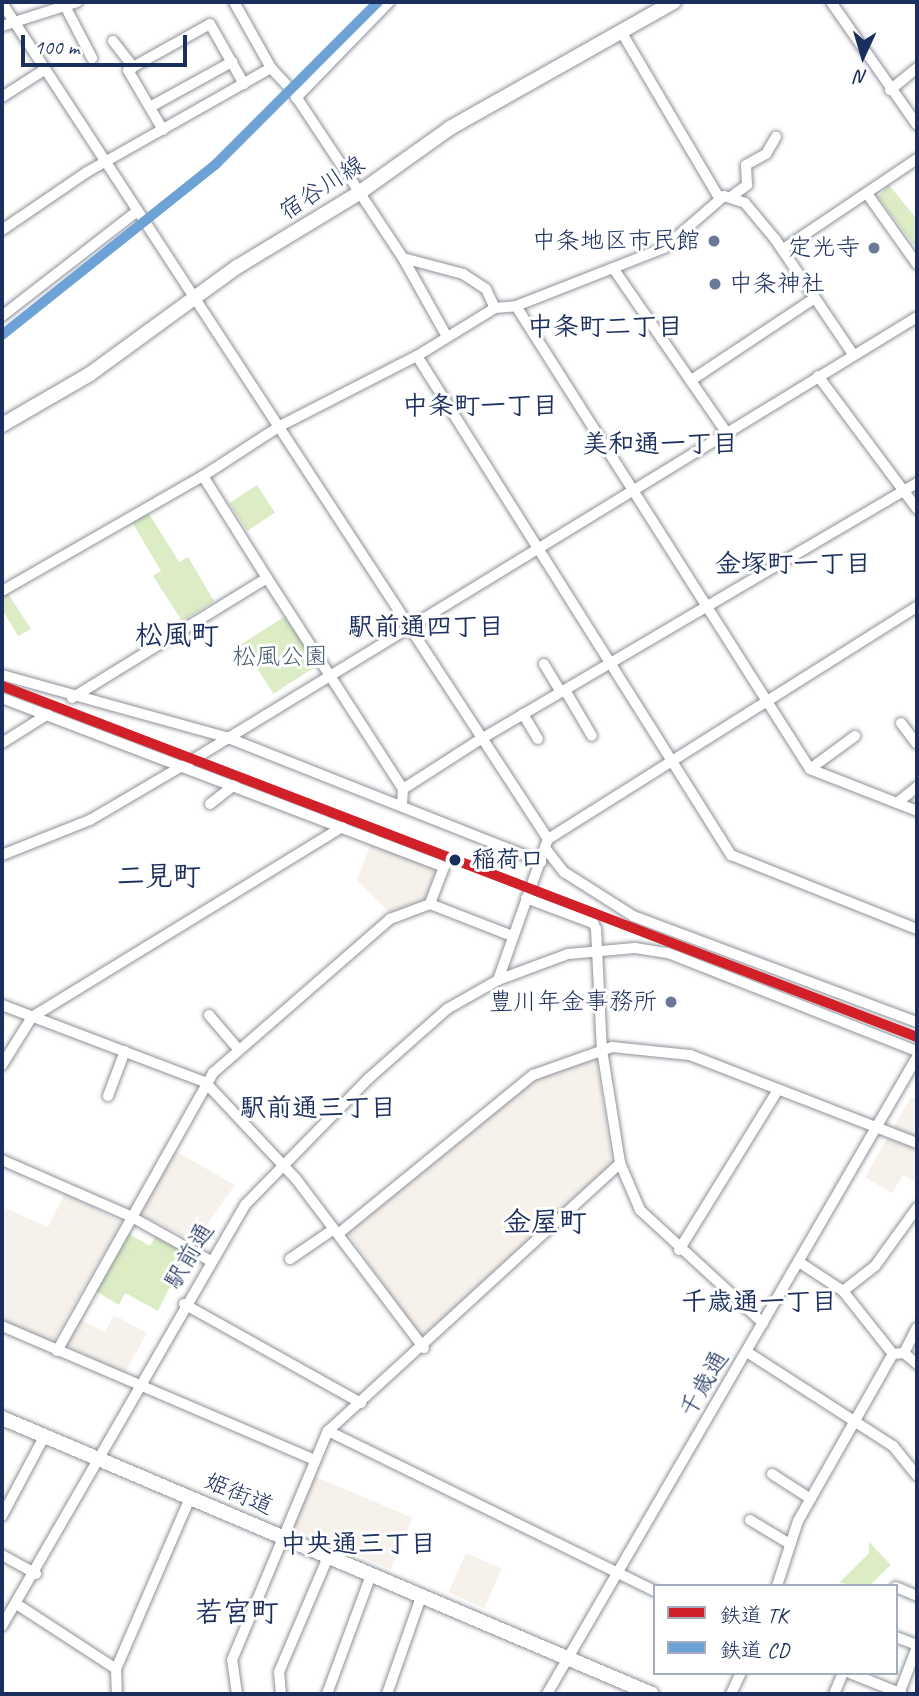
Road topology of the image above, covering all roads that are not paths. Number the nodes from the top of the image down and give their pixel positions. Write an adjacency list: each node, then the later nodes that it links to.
1 (234, 2): 14 (street)
2 (388, 2): 20 (street)
3 (831, 2): 18 (street)
4 (2, 3): 7 (street)
5 (668, 3): 9 (main road, 宿谷川線)
6 (71, 4): 7 (street); 11 (street)
7 (14, 23): 8 (street); 16 (street)
8 (2, 26)
9 (622, 33): 27 (main road, 宿谷川線); 30 (street)
10 (113, 41): 13 (street)
11 (92, 58)
12 (232, 62): 13 (street); 17 (street); 21 (street)
13 (134, 67): 21 (street)
14 (271, 68): 17 (street); 20 (street)
15 (917, 68): 18 (street)
16 (44, 70): 19 (street); 26 (street)
17 (244, 83): 23 (street)
18 (890, 90): 22 (street)
19 (2, 97)
20 (296, 97): 27 (street)
21 (150, 107): 23 (street)
22 (917, 125)
23 (163, 130): 26 (street)
24 (776, 136): 29 (street)
25 (917, 159): 28 (street)
26 (104, 162): 31 (street); 32 (street)
27 (359, 193): 34 (street); 37 (main road, 宿谷川線)
28 (868, 195): 33 (street); 35 (street)
29 (732, 196): 30 (street); 33 (street)
30 (719, 198): 36 (street)
31 (136, 212): 37 (street); 41 (street)
32 (2, 230)
33 (783, 249): 38 (street)
34 (403, 258): 40 (street); 43 (street)
35 (917, 264)
36 (612, 268): 39 (street); 47 (street)
37 (196, 297): 48 (main road, 宿谷川線); 49 (street)
38 (815, 298): 44 (street); 47 (street)
39 (516, 306): 40 (street); 53 (street)
40 (495, 308): 43 (street)
41 (2, 316)
42 (917, 317): 44 (street)
43 (446, 335): 45 (street)
44 (853, 355): 46 (street)
45 (417, 356): 49 (street); 56 (street)
46 (818, 376): 50 (street); 54 (street)
47 (693, 379): 50 (street)
48 (2, 425)
49 (281, 426): 51 (street); 61 (street)
50 (726, 432): 53 (street)
51 (203, 475): 57 (street); 58 (street)
52 (917, 483): 54 (street)
53 (630, 491): 56 (street); 59 (street)
54 (903, 491): 55 (street); 59 (street)
55 (917, 509)
56 (540, 548): 61 (street); 63 (street)
57 (267, 578): 64 (street); 68 (street)
58 (2, 591)
59 (706, 607): 63 (street); 69 (street)
60 (917, 607): 69 (street)
61 (411, 626): 64 (street); 76 (street)
62 (544, 664): 66 (street)
63 (611, 664): 66 (street); 80 (street)
64 (329, 674): 75 (street); 85 (street)
65 (2, 675): 68 (street)
66 (563, 691): 71 (street); 73 (street)
67 (2, 698): 70 (street)
68 (72, 698): 75 (street)
69 (768, 701): 80 (street); 82 (street)
70 (48, 714): 78 (street); 81 (street)
71 (523, 714): 76 (street); 77 (street)
72 (901, 723): 79 (street)
73 (592, 736)
74 (855, 736): 82 (street)
75 (226, 737): 81 (street); 88 (street)
76 (481, 739): 85 (street); 91 (street)
77 (538, 739)
78 (2, 743)
79 (917, 744)
80 (672, 761): 91 (street); 96 (street)
81 (180, 765): 83 (street); 92 (street)
82 (810, 769): 86 (street)
83 (234, 785): 87 (street); 90 (street)
84 (917, 787): 86 (street)
85 (403, 789): 88 (street)
86 (897, 803): 89 (street)
87 (210, 804)
88 (402, 804): 93 (street)
89 (917, 811)
90 (342, 827): 95 (street); 102 (street)
91 (546, 843): 93 (street); 103 (street)
92 (2, 855)
93 (541, 862): 94 (street)
94 (527, 898): 97 (street); 98 (street)
95 (429, 904): 97 (street); 104 (street)
96 (917, 929)
97 (512, 936): 99 (street)
98 (597, 949): 99 (street, 駅前通); 105 (street); 107 (street)
99 (498, 980): 117 (street, 駅前通)
100 (2, 1005): 102 (street)
101 (209, 1015): 104 (street)
102 (32, 1017): 106 (street); 109 (street)
103 (917, 1022)
104 (239, 1050): 110 (street)
105 (602, 1050): 111 (street); 116 (street); 120 (street)
106 (125, 1051): 110 (street); 112 (street)
107 (917, 1051)
108 (917, 1057): 113 (street, 千歳通)
109 (2, 1065)
110 (205, 1082): 117 (street); 119 (street)
111 (778, 1090): 113 (street); 121 (street)
112 (108, 1096)
113 (876, 1128): 114 (street); 124 (street, 千歳通)
114 (917, 1143)
115 (2, 1160): 119 (street)
116 (620, 1163): 121 (street); 130 (street)
117 (284, 1165): 120 (street); 123 (street, 駅前通)
118 (917, 1208): 125 (street)
119 (130, 1216): 123 (street); 131 (street)
120 (336, 1231): 122 (street); 130 (street)
121 (679, 1250): 127 (street)
122 (290, 1259)
123 (209, 1260): 126 (street, 駅前通)
124 (799, 1262): 125 (street); 127 (street, 千歳通)
125 (843, 1291): 133 (street)
126 (184, 1304): 135 (street, 駅前通); 136 (street)
127 (763, 1324): 132 (street, 千歳通)
128 (2, 1326): 131 (street)
129 (917, 1328): 133 (street)
130 (424, 1348): 136 (street)
131 (57, 1351): 135 (street)
132 (747, 1352): 138 (street); 155 (street, 千歳通)
133 (899, 1354): 134 (street); 138 (street)
134 (917, 1364)
135 (140, 1386): 141 (street, 駅前通); 142 (street)
136 (361, 1403): 139 (street)
137 (2, 1418): 140 (main road, 姫街道)
138 (857, 1421): 144 (street); 146 (street)
139 (328, 1432): 142 (street); 155 (street)
140 (44, 1437): 141 (main road, 姫街道); 147 (street)
141 (99, 1460): 145 (main road, 姫街道); 153 (street, 駅前通)
142 (315, 1460): 149 (street)
143 (772, 1474): 146 (street)
144 (917, 1476)
145 (190, 1498): 149 (main road, 姫街道); 166 (street)
146 (811, 1499): 150 (street)
147 (2, 1516)
148 (750, 1520): 150 (street)
149 (283, 1538): 152 (main road, 姫街道); 171 (street)
150 (790, 1544): 156 (street)
151 (2, 1555): 153 (street)
152 (328, 1557): 154 (main road, 姫街道); 172 (street)
153 (36, 1574): 161 (street, 駅前通)
154 (371, 1575): 160 (main road, 姫街道); 173 (street)
155 (618, 1576): 158 (street); 165 (street, 千歳通)
156 (778, 1584)
157 (898, 1588): 159 (street)
158 (653, 1590)
159 (917, 1596)
160 (421, 1597): 165 (main road, 姫街道); 174 (street)
161 (18, 1605): 162 (street, 駅前通); 166 (street)
162 (2, 1626)
163 (898, 1638): 164 (street)
164 (917, 1646): 179 (street)
165 (569, 1660): 175 (street, 千歳通); 176 (main road, 姫街道)
166 (116, 1669): 170 (street)
167 (740, 1675): 177 (street)
168 (842, 1675): 178 (street)
169 (855, 1675): 179 (street)
170 (117, 1694)
171 (237, 1694)
172 (281, 1694)
173 (327, 1694)
174 (387, 1694)
175 (547, 1694)
176 (652, 1694)
177 (731, 1694)
178 (834, 1694)
179 (900, 1694)

